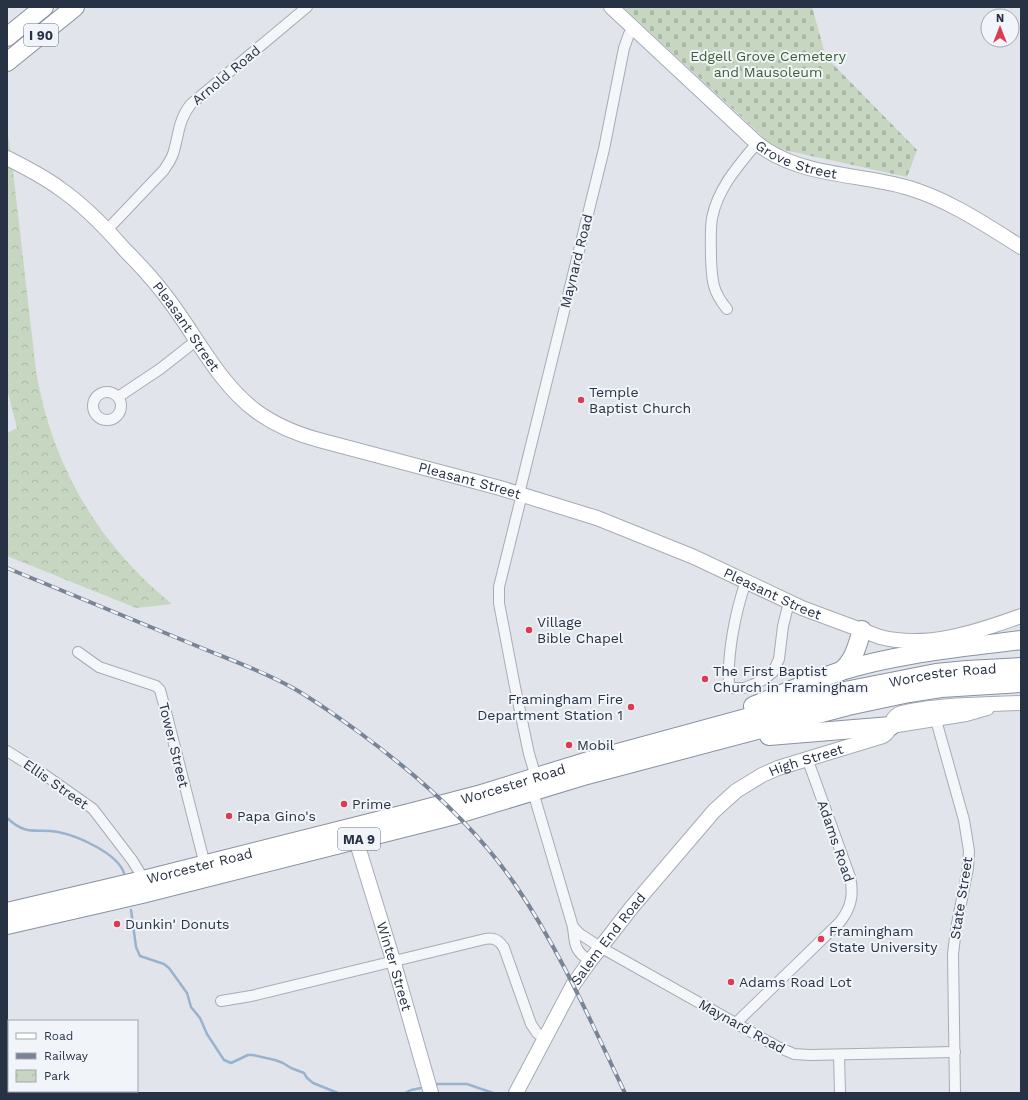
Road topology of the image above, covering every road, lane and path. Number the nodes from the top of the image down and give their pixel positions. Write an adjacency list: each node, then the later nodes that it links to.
1 (44, 7): 6 (highway, I 90)
2 (75, 7): 7 (highway, I 90)
3 (307, 7): 10 (street, Arnold Road)
4 (611, 7): 5 (main road, Grove Street)
5 (633, 28): 8 (main road, Grove Street); 15 (street, Maynard Road)
6 (7, 37)
7 (7, 62)
8 (757, 143): 11 (main road, Grove Street); 12 (street)
9 (7, 158): 10 (main road, Pleasant Street)
10 (107, 230): 13 (main road, Pleasant Street)
11 (1021, 247)
12 (727, 309)
13 (197, 340): 14 (street); 15 (main road, Pleasant Street)
14 (118, 397)
15 (521, 494): 16 (main road, Pleasant Street); 32 (street, Maynard Road)
16 (746, 581): 17 (main road, Pleasant Street); 17 (street)
17 (789, 602): 19 (main road, Pleasant Street)
18 (1021, 616): 19 (main road, Pleasant Street)
19 (862, 630): 23 (highway)
20 (1021, 640): 23 (highway)
21 (78, 652): 35 (street, Tower Street)
22 (1021, 667): 28 (highway, Worcester Road / MA 9)
23 (840, 671): 28 (highway)
24 (1021, 683): 29 (highway, Worcester Road / MA 9)
25 (1021, 703): 26 (main road)
26 (934, 714): 27 (main road); 46 (street, State Street)
27 (891, 726): 29 (highway); 31 (main road, High Street)
28 (668, 739): 32 (highway, Worcester Road / MA 9)
29 (709, 743): 32 (highway, Worcester Road / MA 9)
30 (7, 751): 36 (street, Ellis Street)
31 (807, 758): 33 (main road, High Street); 44 (street, Adams Road)
32 (534, 784): 34 (highway, Worcester Road / MA 9); 35 (highway, Worcester Road / MA 9); 39 (street, Maynard Road)
33 (724, 802): 40 (main road, Salem End Road)
34 (356, 840): 38 (highway, Worcester Road / MA 9); 41 (main road, Winter Street)
35 (205, 865): 36 (highway, Worcester Road / MA 9)
36 (143, 880): 37 (highway, Worcester Road / MA 9)
37 (7, 912)
38 (7, 925)
39 (573, 927): 40 (street, Maynard Road); 42 (street, Maynard Road)
40 (600, 947): 42 (main road, Salem End Road); 44 (street, Maynard Road)
41 (393, 960): 43 (street); 45 (street); 48 (main road, Winter Street)
42 (590, 960): 45 (main road, Salem End Road)
43 (221, 1001)
44 (736, 1023): 47 (street, Maynard Road)
45 (546, 1039): 49 (main road, Salem End Road)
46 (955, 1052): 47 (street, Maynard Road); 51 (street, State Street)
47 (839, 1055): 50 (street)
48 (431, 1093)
49 (516, 1093)
50 (840, 1093)
51 (955, 1093)

